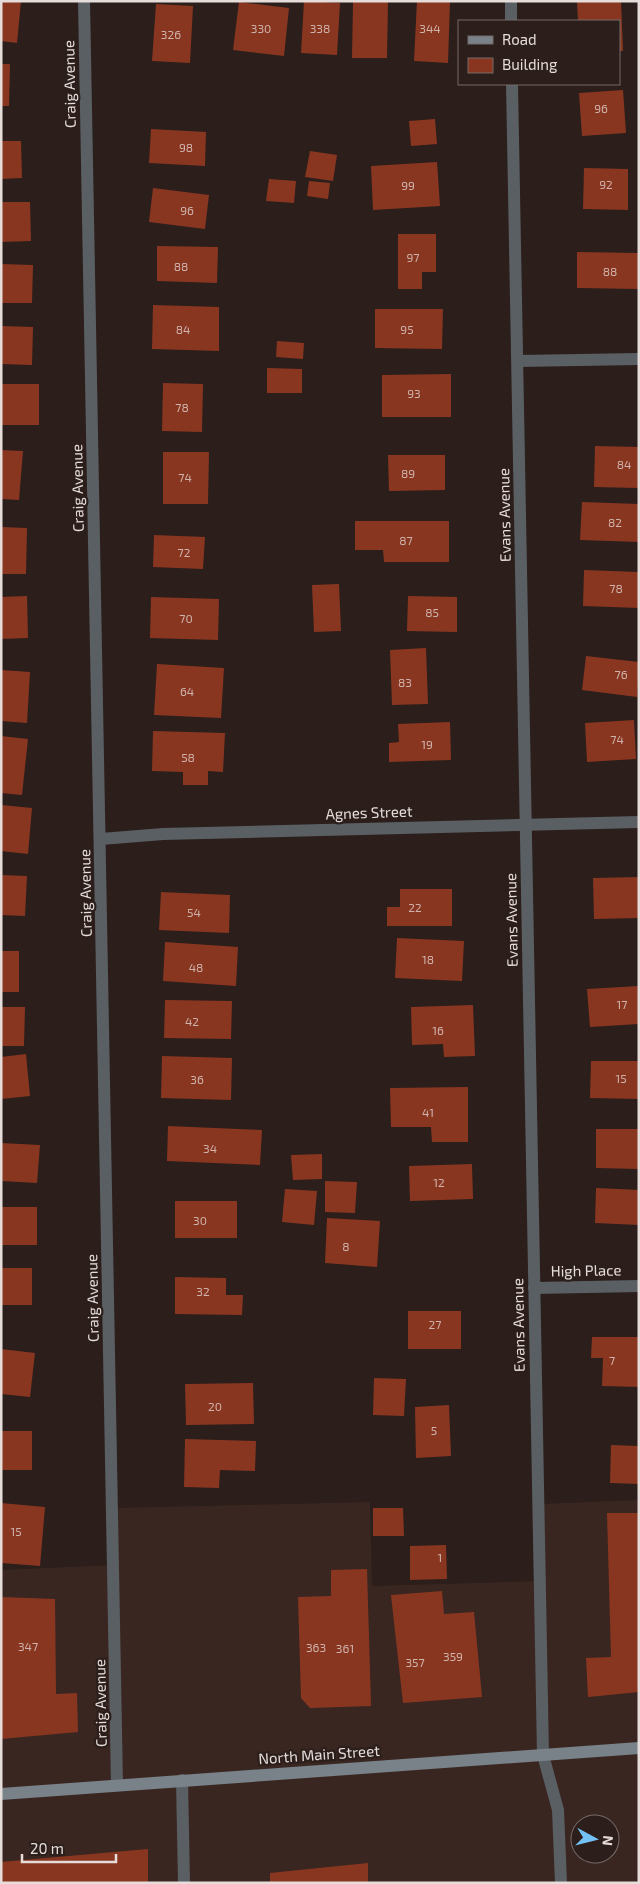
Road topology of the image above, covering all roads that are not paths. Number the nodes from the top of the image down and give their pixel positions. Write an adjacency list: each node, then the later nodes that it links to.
1 (84, 1): 9 (street, Craig Avenue)
2 (511, 1): 3 (street)
3 (511, 20)
4 (512, 85): 6 (street, Evans Avenue)
5 (639, 359): 6 (street)
6 (518, 361): 8 (street, Evans Avenue)
7 (639, 822): 8 (street, Agnes Street)
8 (526, 824): 9 (street, Agnes Street); 11 (street, Evans Avenue)
9 (101, 839): 15 (street, Craig Avenue)
10 (639, 1286): 11 (street, High Place)
11 (534, 1288): 13 (street, Evans Avenue)
12 (639, 1748): 13 (main road, North Main Street)
13 (543, 1755): 14 (main road, North Main Street); 18 (street, Evans Avenue)
14 (182, 1780): 15 (main road, North Main Street); 17 (street)
15 (117, 1785): 16 (main road, North Main Street)
16 (1, 1794)
17 (184, 1883)
18 (561, 1883)

